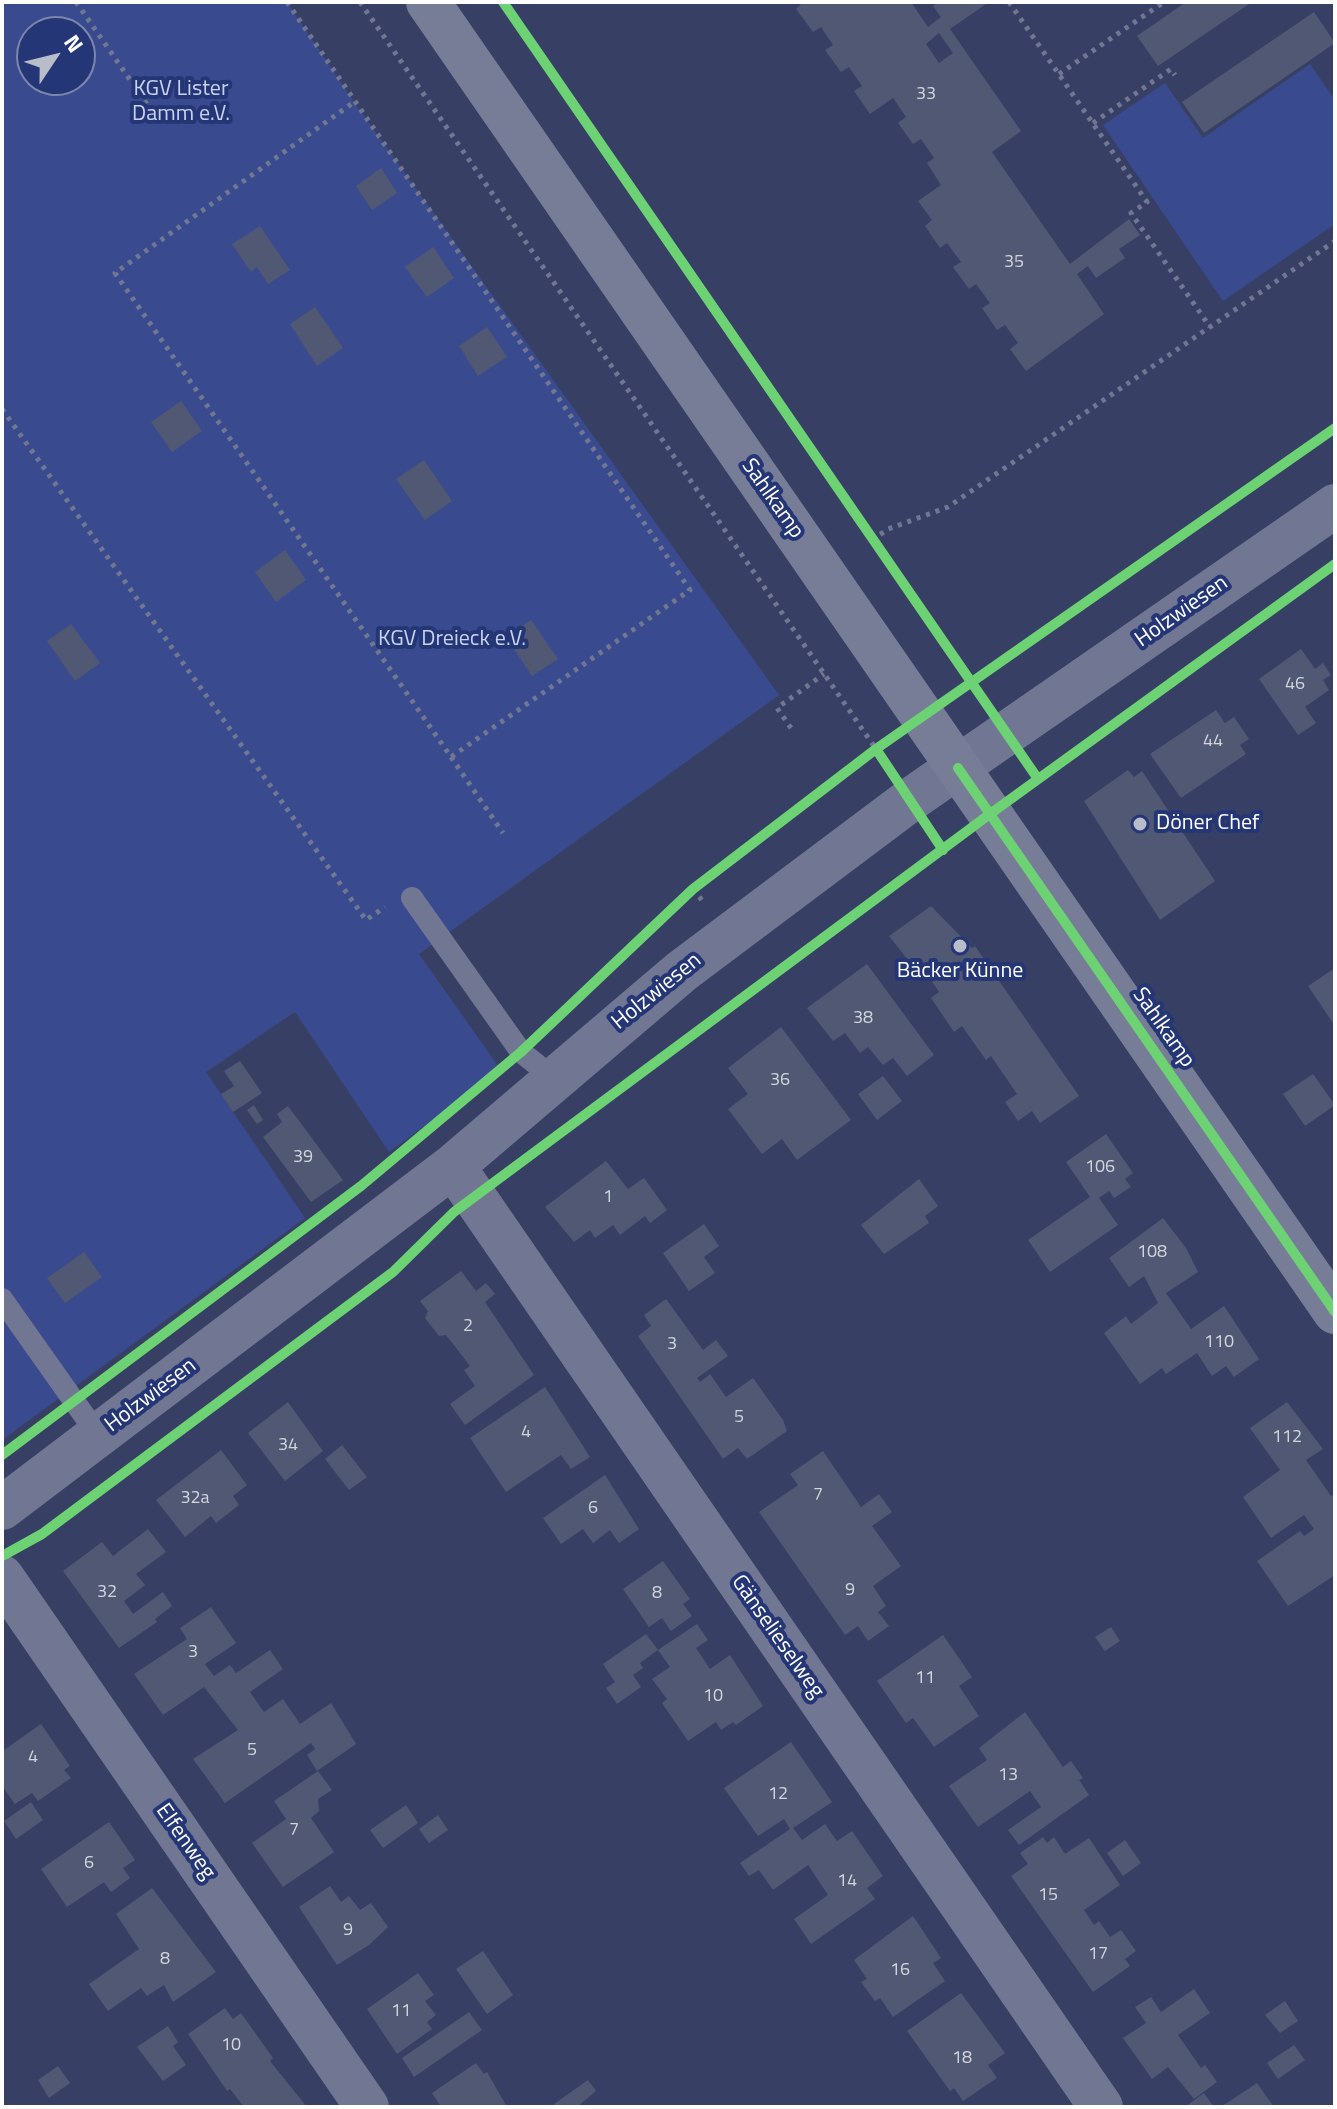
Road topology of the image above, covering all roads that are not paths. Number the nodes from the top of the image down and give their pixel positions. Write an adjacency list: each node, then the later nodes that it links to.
1 (428, 2): 3 (street, Sahlkamp)
2 (1335, 506): 3 (street, Holzwiesen)
3 (958, 768): 5 (street, Holzwiesen); 8 (street, Sahlkamp)
4 (412, 898): 5 (lane)
5 (555, 1079): 6 (street, Holzwiesen)
6 (453, 1166): 9 (street, Holzwiesen); 13 (street, Gänselieselweg)
7 (2, 1299): 9 (lane)
8 (1335, 1312)
9 (98, 1435): 10 (street, Holzwiesen)
10 (2, 1508)
11 (2, 1577): 12 (street, Elfenweg)
12 (367, 2107)
13 (1101, 2107)

